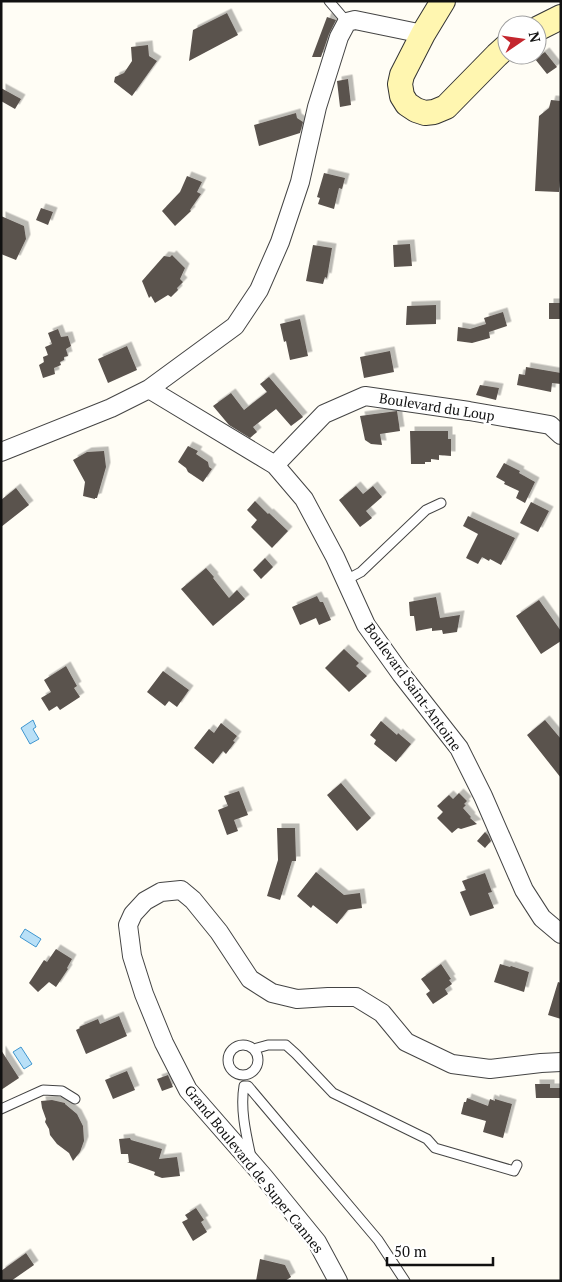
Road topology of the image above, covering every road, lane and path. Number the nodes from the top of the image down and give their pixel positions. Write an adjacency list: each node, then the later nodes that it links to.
1 (329, 1): 4 (lane)
2 (443, 1): 6 (main road)
3 (561, 17): 5 (main road)
4 (347, 22): 6 (street); 8 (street)
5 (547, 24)
6 (423, 34): 7 (main road)
7 (497, 54)
8 (149, 389): 10 (street); 11 (street, Boulevard Saint-Antoine)
9 (561, 435): 11 (street, Boulevard du Loup)
10 (1, 452)
11 (275, 465): 13 (street, Boulevard Saint-Antoine)
12 (441, 503): 13 (lane)
13 (346, 580): 14 (street, Boulevard Saint-Antoine)
14 (561, 934)
15 (254, 1049): 17 (lane); 17 (lane); 22 (lane)
16 (561, 1062): 21 (street, Grand Boulevard de Super Cannes)
17 (242, 1074): 18 (lane)
18 (244, 1086): 21 (lane); 24 (lane)
19 (75, 1099): 20 (lane)
20 (1, 1109)
21 (253, 1164): 23 (street, Grand Boulevard de Super Cannes)
22 (517, 1165)
23 (338, 1281)
24 (405, 1281)

